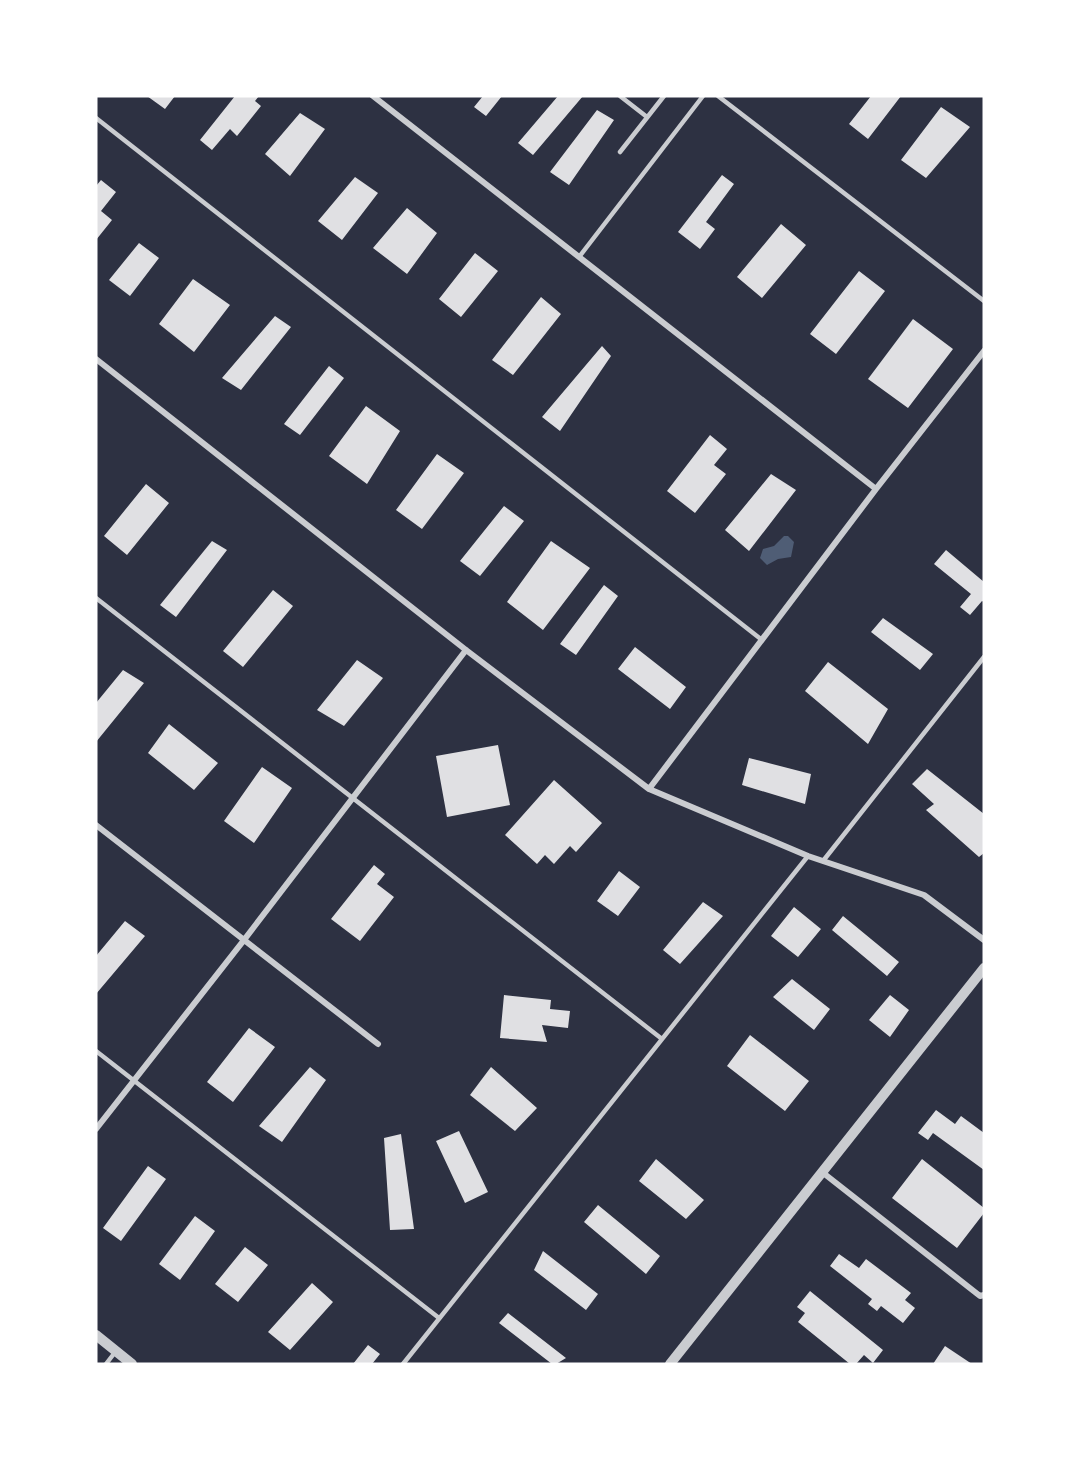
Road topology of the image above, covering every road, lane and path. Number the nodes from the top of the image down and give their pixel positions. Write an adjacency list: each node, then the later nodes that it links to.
1 (373, 96): 9 (street)
2 (620, 96): 6 (lane)
3 (664, 96): 6 (lane)
4 (703, 96): 9 (lane)
5 (718, 96): 10 (lane)
6 (647, 117): 8 (lane)
7 (96, 118): 15 (lane)
8 (620, 152)
9 (579, 257): 13 (street)
10 (984, 301)
11 (984, 351): 13 (street)
12 (96, 359): 16 (street)
13 (876, 489): 15 (street)
14 (96, 598): 19 (lane)
15 (762, 640): 18 (street)
16 (466, 650): 18 (street); 19 (street)
17 (984, 657): 22 (lane)
18 (649, 789): 21 (street)
19 (353, 798): 23 (street); 26 (lane)
20 (96, 825): 23 (street)
21 (808, 856): 22 (street); 26 (lane)
22 (823, 861): 24 (street)
23 (244, 940): 27 (street); 29 (street)
24 (984, 940)
25 (984, 968): 31 (street)
26 (663, 1039): 33 (lane)
27 (378, 1044)
28 (96, 1051): 29 (lane)
29 (134, 1081): 30 (street); 33 (lane)
30 (96, 1129)
31 (822, 1172): 32 (street); 39 (street)
32 (984, 1295)
33 (439, 1318): 38 (lane)
34 (96, 1335): 35 (street)
35 (116, 1351): 36 (lane); 37 (street)
36 (106, 1364)
37 (132, 1364)
38 (403, 1364)
39 (670, 1364)

